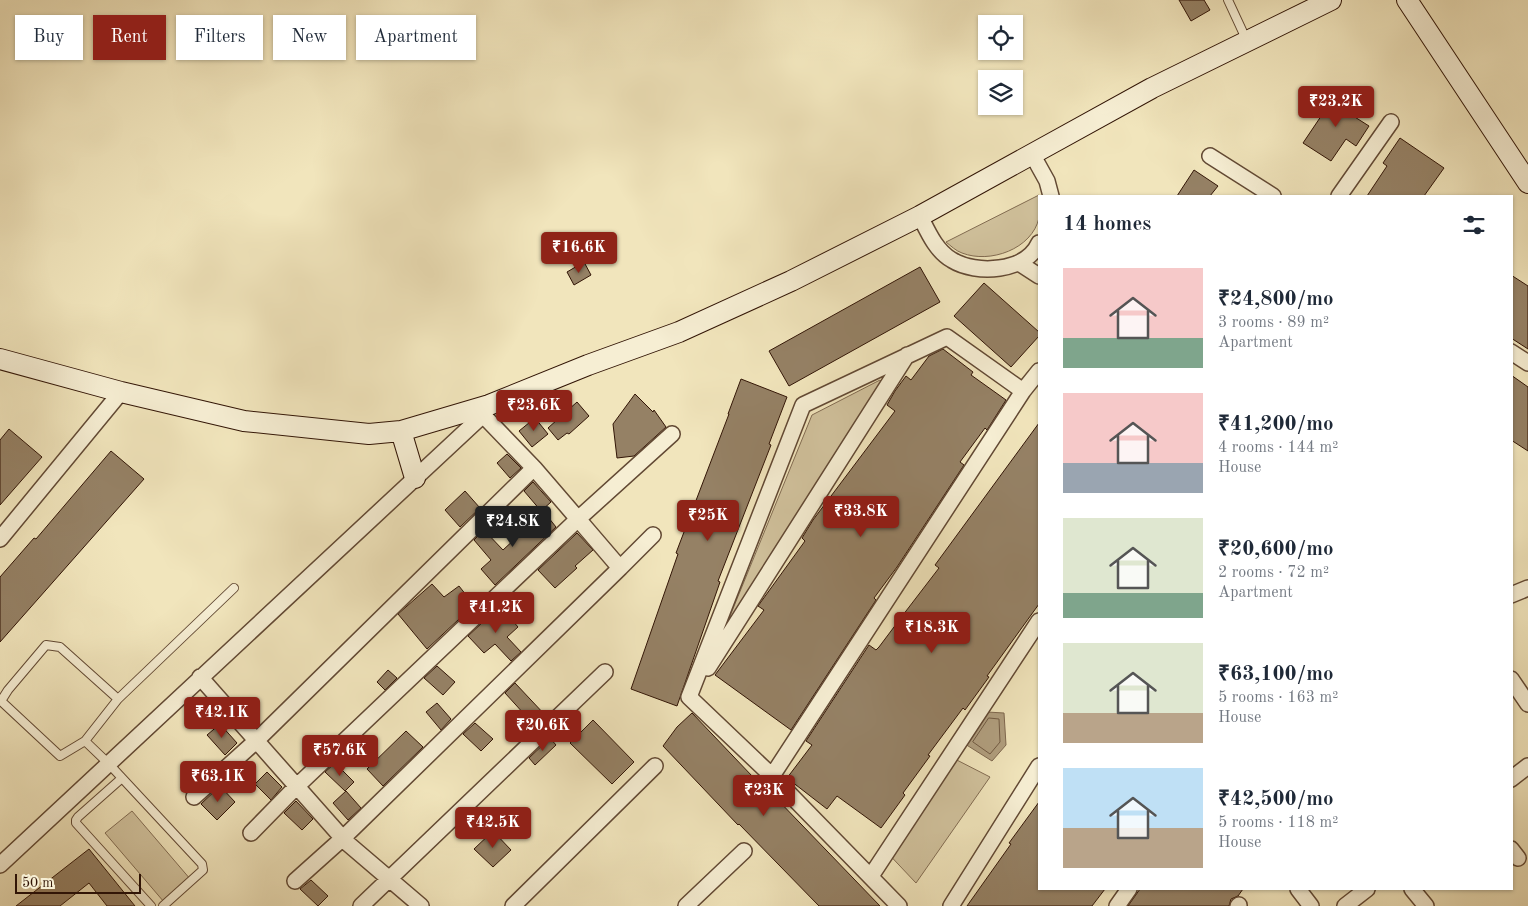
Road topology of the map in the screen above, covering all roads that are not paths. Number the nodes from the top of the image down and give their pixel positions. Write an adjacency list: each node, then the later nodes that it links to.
1 (1228, 0): 4 (lane)
2 (1330, 0): 4 (main road)
3 (1407, 0): 8 (main road)
4 (1247, 41): 6 (main road)
5 (1391, 122): 11 (street)
6 (1032, 154): 9 (street); 12 (main road)
7 (1210, 156): 10 (street)
8 (1528, 183)
9 (1051, 195)
10 (1271, 195)
11 (1340, 195)
12 (920, 216): 14 (street); 23 (main road)
13 (1038, 247): 14 (street)
14 (1019, 263): 15 (street)
15 (1038, 275)
16 (1513, 353): 19 (street)
17 (907, 355): 21 (street); 39 (street); 39 (street)
18 (0, 359): 22 (main road)
19 (1528, 363)
20 (1038, 372): 21 (street)
21 (1023, 391): 48 (street)
22 (121, 392): 24 (main road); 30 (street)
23 (486, 410): 24 (main road); 26 (street); 27 (street)
24 (401, 431): 27 (main road)
25 (672, 434): 28 (street)
26 (534, 468): 28 (street); 43 (street)
27 (415, 478): 37 (street)
28 (578, 519): 31 (street); 51 (street)
29 (653, 535): 31 (street)
30 (0, 539)
31 (620, 568): 54 (street)
32 (234, 588): 40 (lane)
33 (1528, 588): 34 (street)
34 (1513, 594)
35 (1038, 624): 57 (street)
36 (605, 672): 58 (street)
37 (200, 678): 43 (street); 44 (street)
38 (1513, 682): 41 (street)
39 (689, 697): 48 (street)
40 (118, 699): 42 (lane); 42 (lane)
41 (1528, 704)
42 (84, 741): 44 (lane)
43 (256, 741): 51 (street); 52 (street)
44 (109, 764): 50 (lane); 56 (street)
45 (654, 766): 68 (street)
46 (1528, 766): 49 (street)
47 (1038, 768): 71 (street)
48 (772, 776): 57 (street)
49 (1513, 777)
50 (122, 778): 64 (lane); 65 (lane)
51 (296, 787): 53 (street); 54 (street)
52 (194, 797)
53 (251, 832)
54 (343, 838): 58 (street); 59 (street)
55 (744, 851): 69 (street)
56 (0, 865)
57 (871, 876): 70 (street)
58 (389, 878): 66 (street); 67 (street)
59 (295, 881)
60 (1128, 890): 72 (street)
61 (1299, 890): 73 (street)
62 (1366, 890): 74 (street)
63 (1413, 890): 75 (street)
64 (151, 906)
65 (163, 906)
66 (361, 906)
67 (421, 906)
68 (514, 906)
69 (686, 906)
70 (899, 906)
71 (951, 906)
72 (1117, 906)
73 (1310, 906)
74 (1345, 906)
75 (1426, 906)

